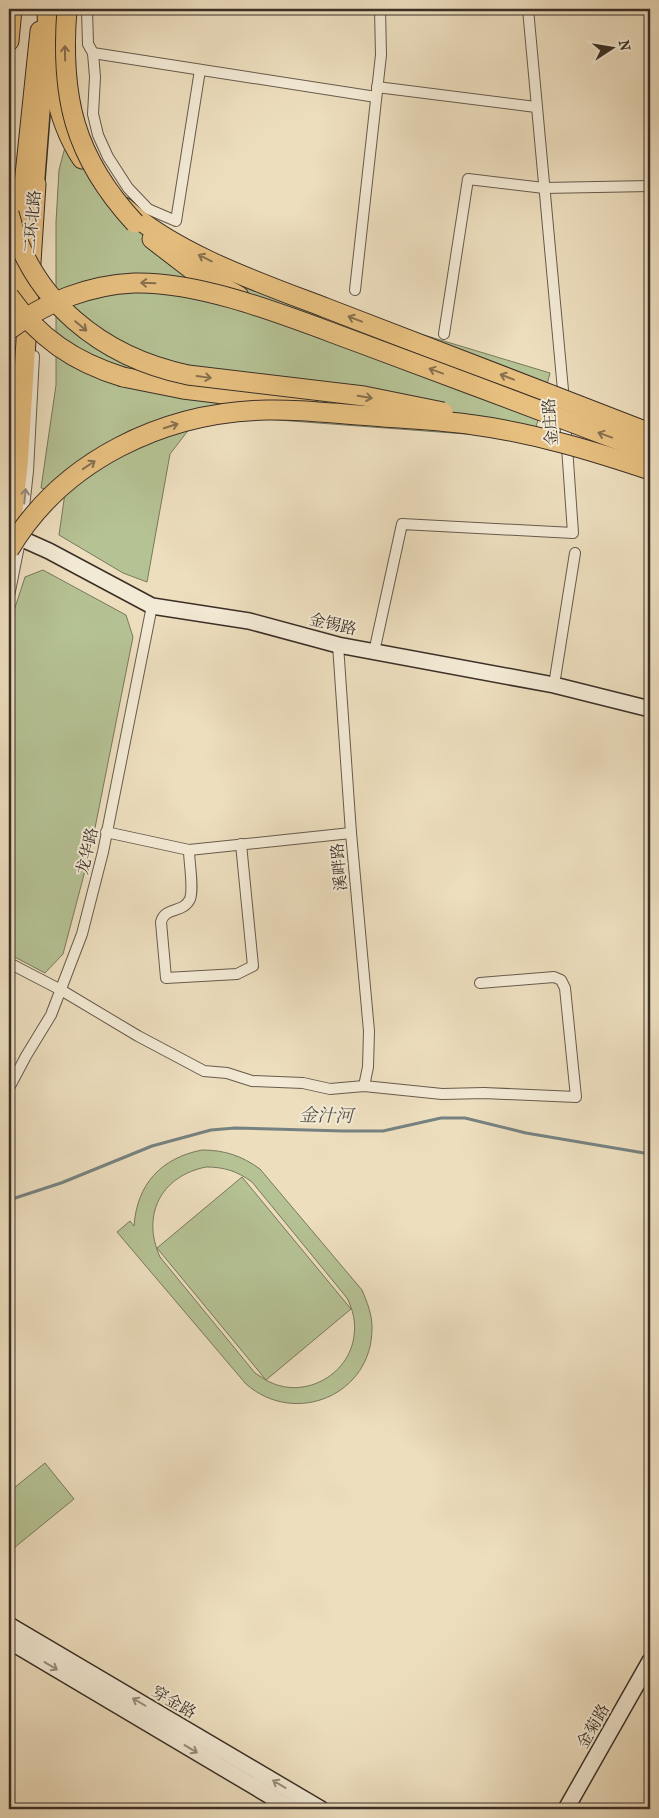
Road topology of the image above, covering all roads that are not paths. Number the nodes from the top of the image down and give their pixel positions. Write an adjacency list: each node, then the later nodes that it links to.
1 (12, 9): 8 (highway)
2 (42, 9): 20 (highway, bridge)
3 (47, 9): 13 (main road, 二环北路); 23 (highway, one-way to 3, bridge)
4 (67, 9): 19 (highway, one-way to 4, bridge)
5 (87, 9): 9 (street)
6 (380, 9): 11 (street)
7 (528, 9): 12 (street, 金庄路)
8 (9, 41)
9 (93, 53): 10 (street); 10 (street)
10 (200, 70): 11 (street)
11 (377, 92): 12 (street); 17 (street)
12 (536, 107): 15 (street, 金庄路)
13 (36, 184): 24 (main road, 二环北路); 28 (highway, one-way to 13)
14 (650, 186): 15 (street)
15 (544, 188): 21 (street); 33 (street, 金庄路)
16 (9, 213): 26 (highway, one-way to 26, bridge)
17 (355, 290)
18 (9, 296): 22 (highway, bridge)
19 (298, 321): 20 (highway, one-way to 20, bridge); 25 (highway, one-way to 19, bridge)
20 (9, 329)
21 (444, 334)
22 (459, 423): 26 (highway, bridge); 28 (highway, one-way to 22, bridge)
23 (650, 433)
24 (9, 435)
25 (650, 452)
26 (606, 456): 27 (highway, bridge)
27 (650, 470)
28 (13, 544): 30 (street); 31 (street, 金锡路)
29 (575, 553): 34 (street)
30 (9, 596)
31 (152, 606): 32 (street, 金锡路); 36 (street, 龙华路)
32 (338, 645): 33 (street, 金锡路); 37 (street, 溪畔路)
33 (374, 652): 34 (street, 金锡路)
34 (554, 685): 35 (street, 金锡路)
35 (650, 709)
36 (106, 832): 39 (street); 42 (street, 龙华路)
37 (350, 832): 38 (street); 43 (street, 溪畔路)
38 (241, 844): 39 (street); 39 (street)
39 (188, 850)
40 (9, 963): 42 (street)
41 (480, 983): 43 (street)
42 (61, 990): 43 (street); 44 (street, 龙华路)
43 (364, 1086)
44 (9, 1088)
45 (9, 1625): 49 (street, 穿金路, one-way to 45)
46 (9, 1642): 48 (street, 穿金路, one-way to 48)
47 (650, 1661): 50 (street, 金菊路)
48 (292, 1809)
49 (322, 1809)
50 (566, 1809)

